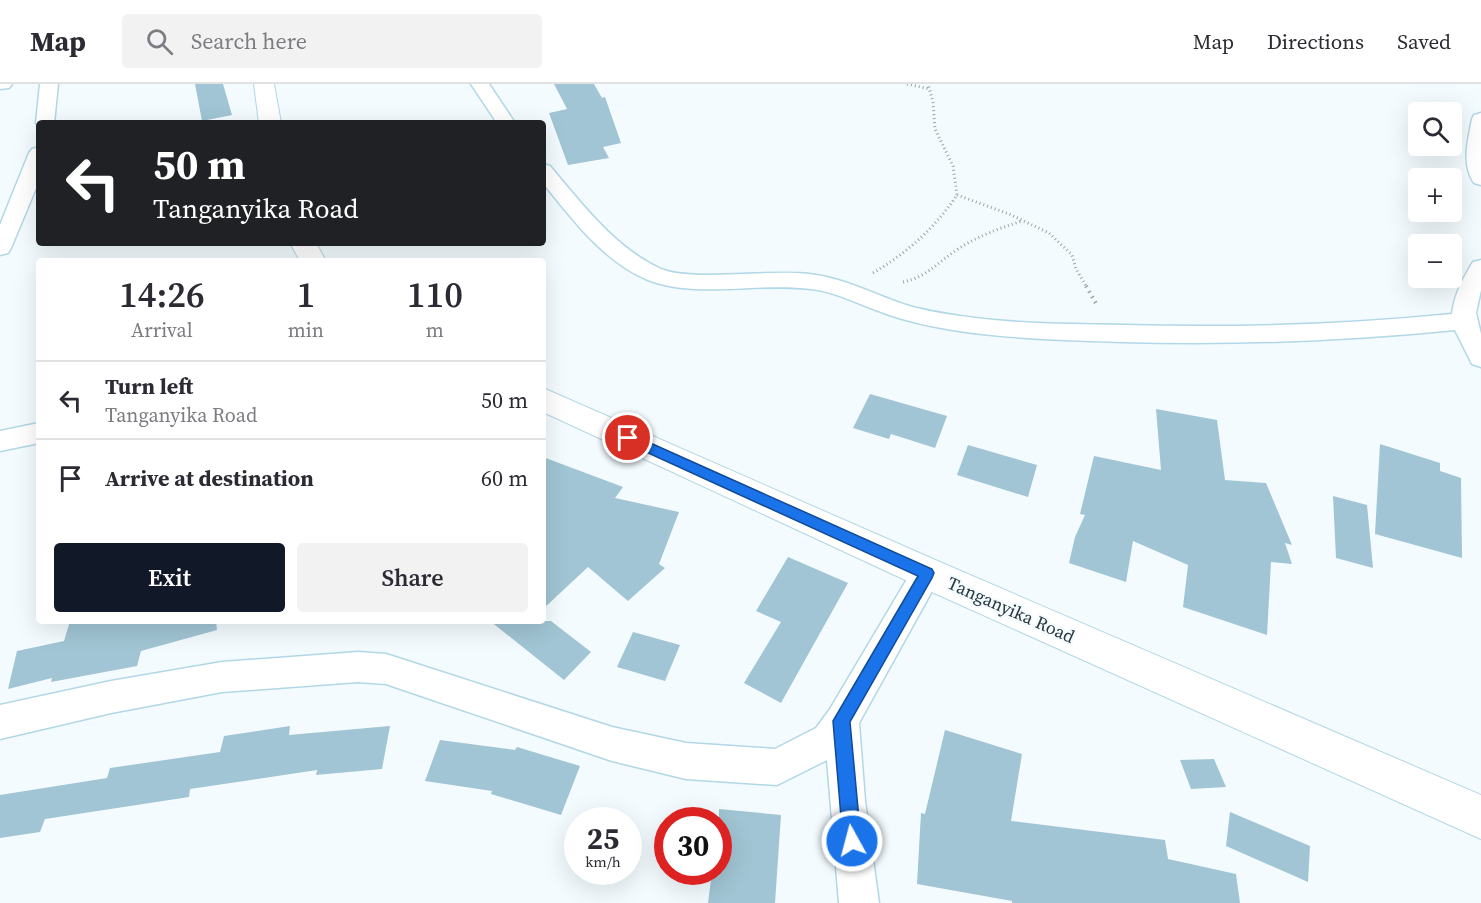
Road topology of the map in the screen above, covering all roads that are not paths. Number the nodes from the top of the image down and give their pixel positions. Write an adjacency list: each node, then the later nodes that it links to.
1 (49, 84): 5 (street)
2 (264, 84): 6 (street)
3 (480, 84): 7 (street)
4 (1481, 119): 10 (street)
5 (45, 120)
6 (270, 120)
7 (504, 120)
8 (36, 161): 11 (street)
9 (546, 174): 13 (street)
10 (1481, 180)
11 (0, 248)
12 (1481, 267): 13 (street)
13 (1464, 321): 14 (street)
14 (1481, 358)
15 (546, 400): 18 (street, Tanganyika Road)
16 (36, 434): 17 (street)
17 (0, 441)
18 (927, 573): 19 (street); 21 (street, Tanganyika Road)
19 (842, 721): 20 (street); 22 (street)
20 (0, 722)
21 (1481, 817)
22 (859, 903)

